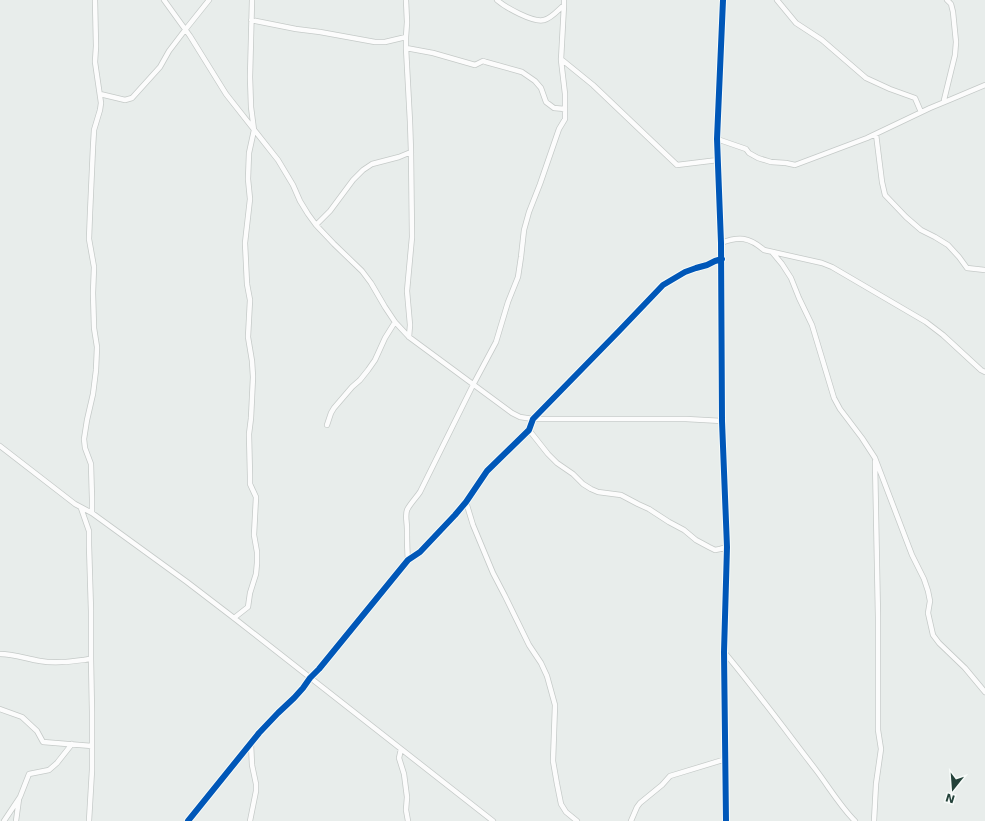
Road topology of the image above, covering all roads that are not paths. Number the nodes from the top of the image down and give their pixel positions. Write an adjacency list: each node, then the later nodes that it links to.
1 (95, 0): 18 (street)
2 (159, 0): 10 (street)
3 (209, 0): 13 (street)
4 (252, 0): 12 (street)
5 (406, 0): 14 (street)
6 (497, 0): 11 (street)
7 (723, 0): 24 (street)
8 (777, 0): 21 (street)
9 (947, 0): 19 (street)
10 (165, 1): 13 (street)
11 (564, 2): 16 (street)
12 (252, 20): 14 (street); 22 (street)
13 (185, 30): 18 (street); 22 (street)
14 (406, 37): 15 (street)
15 (406, 48): 20 (street); 25 (street)
16 (561, 59): 20 (street); 26 (street)
17 (985, 85): 19 (street)
18 (100, 94): 44 (street)
19 (947, 101): 21 (street)
20 (565, 109): 35 (street)
21 (921, 112): 23 (street)
22 (254, 130): 27 (street); 47 (street)
23 (876, 134): 24 (street); 31 (street)
24 (717, 140): 26 (street)
25 (411, 152): 27 (street); 33 (street)
26 (718, 160): 28 (street)
27 (316, 225): 32 (street)
28 (721, 243): 29 (street); 30 (street)
29 (772, 252): 34 (street); 41 (street)
30 (722, 259): 36 (street); 37 (street)
31 (985, 270)
32 (396, 322): 33 (street); 38 (street)
33 (409, 337): 35 (street)
34 (985, 372)
35 (473, 385): 36 (street); 46 (street)
36 (533, 419): 37 (street); 39 (street)
37 (722, 421): 45 (street)
38 (327, 425)
39 (529, 430): 42 (street); 45 (street)
40 (0, 446): 43 (street)
41 (875, 458): 52 (street); 71 (street)
42 (466, 502): 46 (street); 67 (street)
43 (81, 508): 44 (street); 50 (street)
44 (92, 513): 47 (street)
45 (727, 547): 48 (street)
46 (408, 560): 51 (street)
47 (234, 618): 51 (street)
48 (724, 652): 58 (street); 70 (street)
49 (0, 654): 50 (street)
50 (91, 659): 56 (street)
51 (310, 678): 55 (street); 57 (street)
52 (985, 692)
53 (0, 709): 54 (street)
54 (72, 744): 56 (street); 59 (street)
55 (251, 744): 63 (street); 64 (street)
56 (92, 746): 62 (street)
57 (401, 749): 65 (street); 66 (street)
58 (726, 759): 68 (street); 69 (street)
59 (20, 797): 60 (street); 61 (street)
60 (4, 821)
61 (16, 821)
62 (89, 821)
63 (188, 821)
64 (250, 821)
65 (408, 821)
66 (493, 821)
67 (576, 821)
68 (631, 821)
69 (726, 821)
70 (855, 821)
71 (874, 821)

